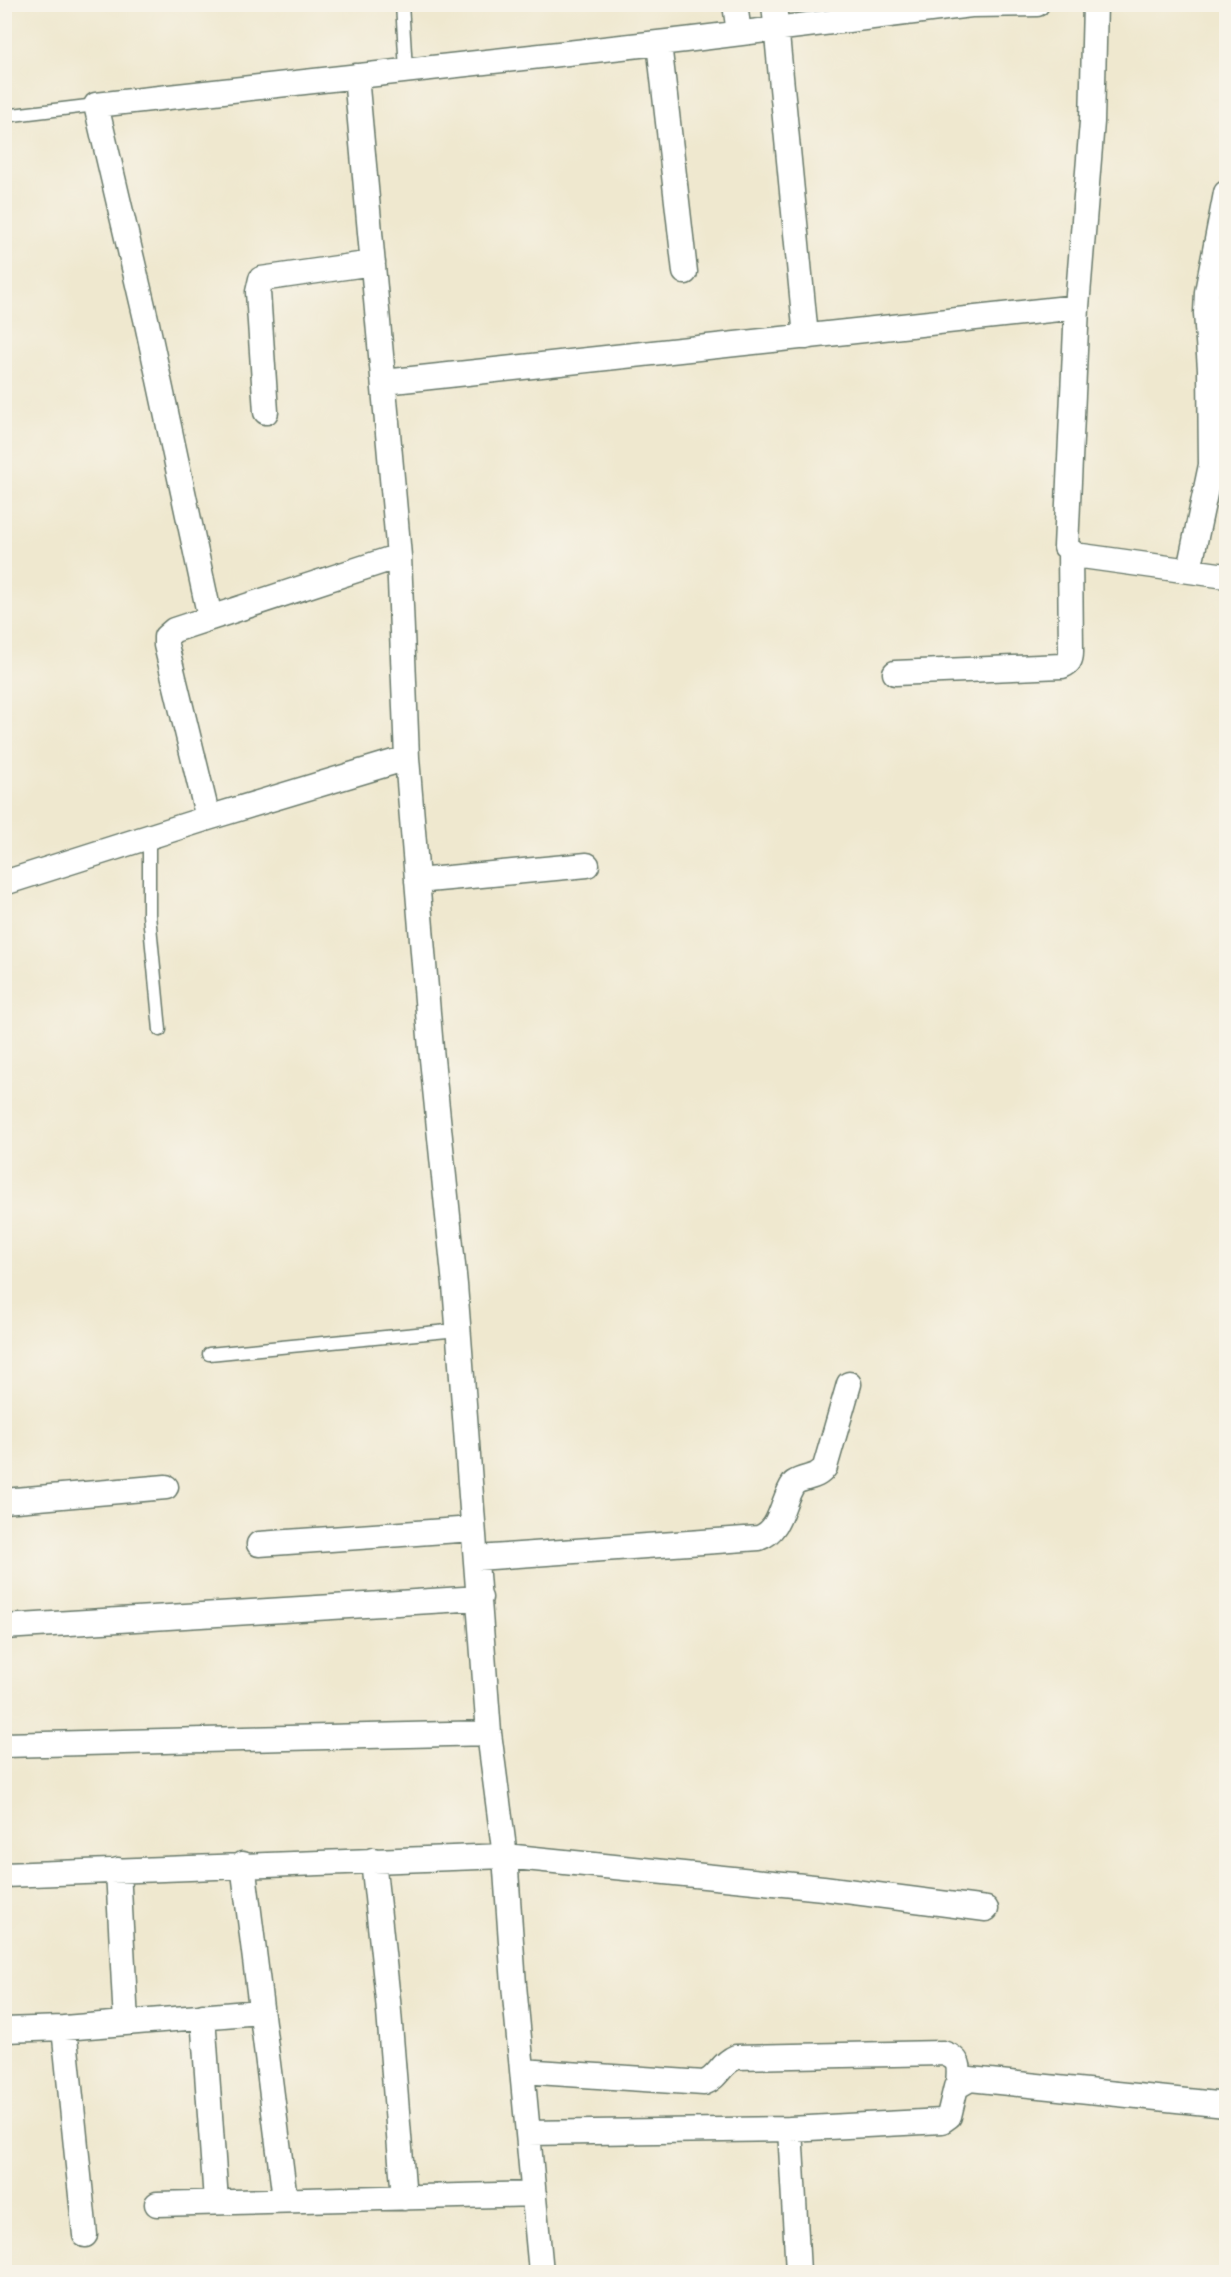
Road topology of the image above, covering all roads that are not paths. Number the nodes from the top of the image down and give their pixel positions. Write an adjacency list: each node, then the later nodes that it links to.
1 (402, 4): 10 (lane)
2 (735, 4): 8 (street)
3 (774, 4): 7 (street)
4 (1037, 4): 6 (street)
5 (1095, 4): 17 (street)
6 (971, 5): 7 (street)
7 (776, 28): 8 (street); 18 (street)
8 (739, 33): 9 (street)
9 (659, 43): 10 (street); 16 (street)
10 (406, 70): 11 (street)
11 (356, 76): 12 (street); 15 (street)
12 (96, 105): 13 (lane); 26 (street)
13 (4, 116)
14 (1227, 193): 21 (street)
15 (373, 263): 19 (street); 20 (street)
16 (685, 272)
17 (1077, 307): 18 (street); 22 (street)
18 (806, 336): 19 (street)
19 (384, 382): 23 (street)
20 (266, 412)
21 (1219, 456): 24 (street)
22 (1070, 551): 24 (street); 27 (street)
23 (399, 556): 26 (street); 28 (street)
24 (1189, 570): 25 (street)
25 (1227, 576)
26 (210, 618): 29 (street)
27 (895, 673)
28 (407, 758): 29 (street); 32 (street)
29 (207, 818): 30 (street)
30 (149, 837): 33 (street); 34 (lane)
31 (587, 865): 32 (street)
32 (417, 881): 35 (street)
33 (4, 883)
34 (160, 1030)
35 (458, 1330): 36 (lane); 40 (street)
36 (209, 1354)
37 (849, 1384): 42 (street)
38 (166, 1487): 39 (street)
39 (4, 1501)
40 (473, 1528): 41 (street); 42 (street)
41 (259, 1544)
42 (477, 1558): 43 (street)
43 (480, 1598): 44 (street); 45 (street)
44 (4, 1627)
45 (489, 1733): 46 (street); 47 (street)
46 (4, 1745)
47 (505, 1856): 48 (street); 52 (street); 58 (street)
48 (373, 1860): 49 (street); 64 (street)
49 (243, 1864): 50 (street); 53 (street)
50 (118, 1870): 51 (street); 55 (street)
51 (4, 1875)
52 (986, 1909)
53 (260, 2012): 54 (street); 65 (street)
54 (203, 2016): 55 (street); 66 (street)
55 (126, 2023): 56 (street)
56 (64, 2028): 57 (street); 68 (street)
57 (4, 2030)
58 (522, 2071): 59 (street); 62 (street)
59 (958, 2085): 60 (street); 61 (street)
60 (1227, 2105)
61 (790, 2129): 62 (street); 70 (street)
62 (528, 2133): 63 (street)
63 (534, 2194): 64 (street); 69 (street)
64 (404, 2198): 65 (street)
65 (285, 2199): 66 (street)
66 (216, 2201): 67 (street)
67 (157, 2204)
68 (85, 2235)
69 (541, 2272)
70 (798, 2272)

